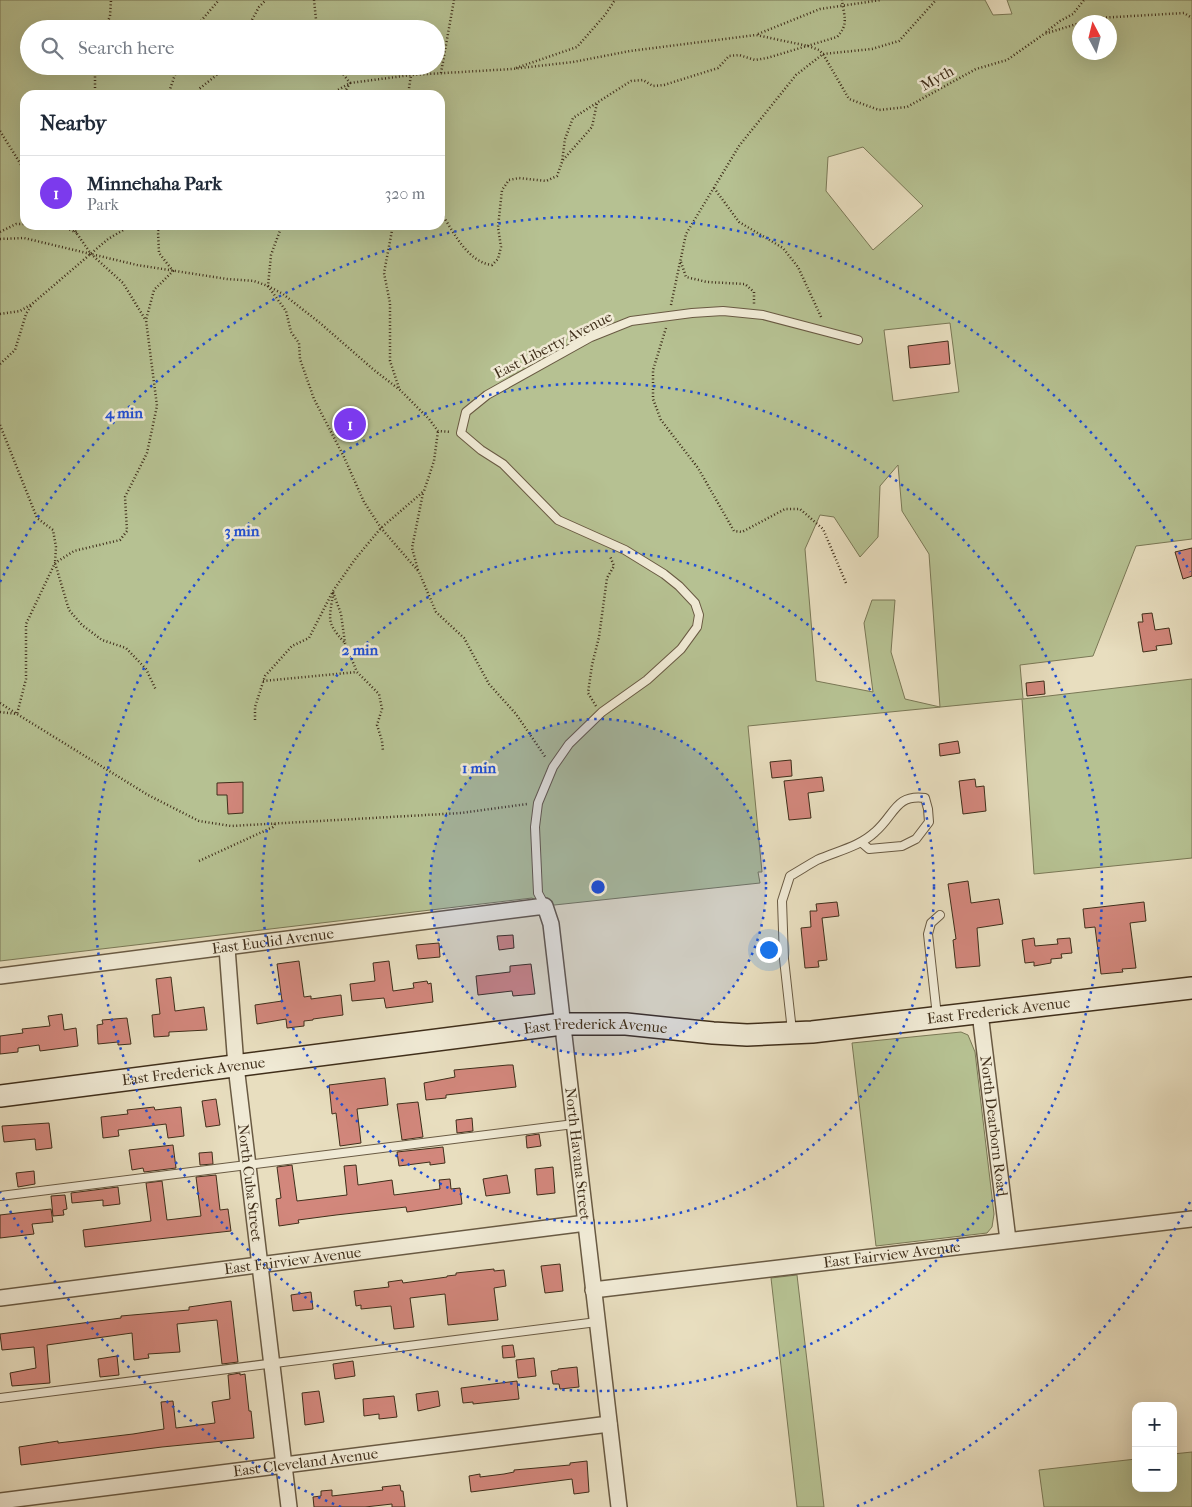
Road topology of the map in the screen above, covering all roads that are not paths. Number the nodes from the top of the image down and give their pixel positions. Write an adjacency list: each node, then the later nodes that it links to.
1 (858, 340): 2 (lane, East Liberty Avenue)
2 (461, 433): 4 (lane, North Havana Street)
3 (862, 843): 3 (lane); 12 (lane)
4 (545, 906): 6 (street, East Euclid Avenue); 11 (street, North Havana Street)
5 (940, 915): 10 (lane)
6 (227, 948): 7 (street, East Euclid Avenue); 13 (street, North Cuba Street)
7 (0, 976)
8 (1192, 988): 9 (main road, East Frederick Avenue)
9 (980, 1013): 10 (main road, East Frederick Avenue); 20 (street, North Dearborn Road)
10 (937, 1018): 12 (main road, East Frederick Avenue)
11 (562, 1024): 12 (main road, East Frederick Avenue); 13 (main road, East Frederick Avenue); 15 (street, North Havana Street)
12 (792, 1033)
13 (236, 1066): 14 (main road, East Frederick Avenue); 16 (street, North Cuba Street)
14 (0, 1096)
15 (574, 1124): 16 (lane); 19 (street, North Havana Street)
16 (248, 1166): 17 (lane); 21 (street, North Cuba Street)
17 (0, 1196)
18 (1192, 1219): 20 (street, East Fairview Avenue)
19 (586, 1223): 21 (street, East Fairview Avenue); 22 (street, North Havana Street)
20 (1008, 1240): 22 (street, East Fairview Avenue)
21 (260, 1264): 23 (street, East Fairview Avenue); 25 (street, North Cuba Street)
22 (594, 1290): 24 (street, North Havana Street)
23 (0, 1298)
24 (597, 1322): 25 (lane); 27 (street, North Havana Street)
25 (272, 1364): 26 (lane); 28 (street, North Cuba Street)
26 (0, 1398)
27 (609, 1424): 28 (street, East Cleveland Avenue); 31 (street, North Havana Street)
28 (284, 1465): 29 (street, East Cleveland Avenue); 30 (street, North Cuba Street)
29 (0, 1501)
30 (289, 1507)
31 (619, 1507)

